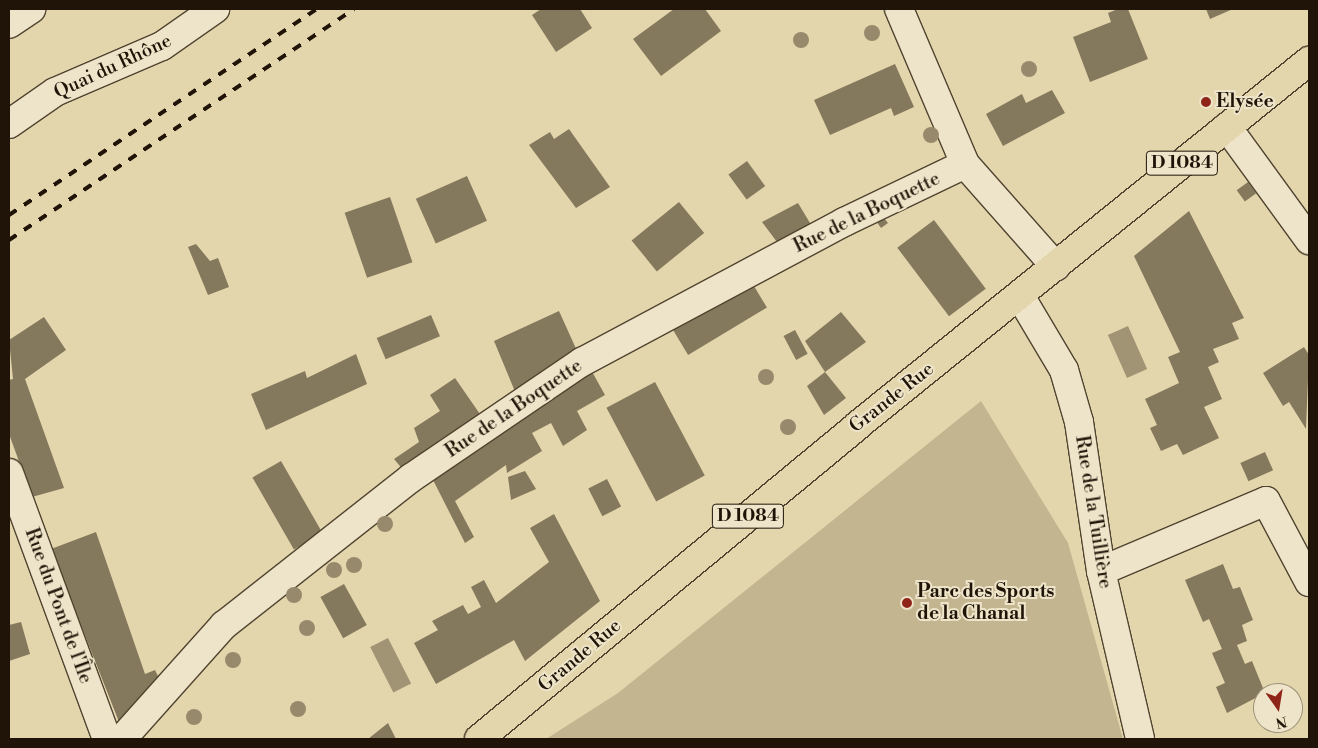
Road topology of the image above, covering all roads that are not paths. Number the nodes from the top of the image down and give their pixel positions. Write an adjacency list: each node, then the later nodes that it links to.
1 (31, 9): 4 (street)
2 (215, 9): 6 (street, Quai du Rhône)
3 (899, 9): 8 (street)
4 (9, 24)
5 (1309, 61): 7 (main road, Grande Rue / D 1084)
6 (9, 124)
7 (1227, 127): 9 (street); 10 (main road, Grande Rue / D 1084)
8 (965, 164): 10 (street); 16 (street, Rue de la Boquette)
9 (1309, 240)
10 (1056, 267): 11 (main road, Grande Rue / D 1084)
11 (1020, 296): 13 (street, Rue de la Tuillière); 17 (main road, Grande Rue / D 1084)
12 (9, 474): 15 (street, Rue du Pont de l'Île)
13 (1101, 571): 14 (street); 18 (street, Rue de la Tuillière)
14 (1309, 582)
15 (107, 739)
16 (122, 739)
17 (479, 739)
18 (1140, 739)

